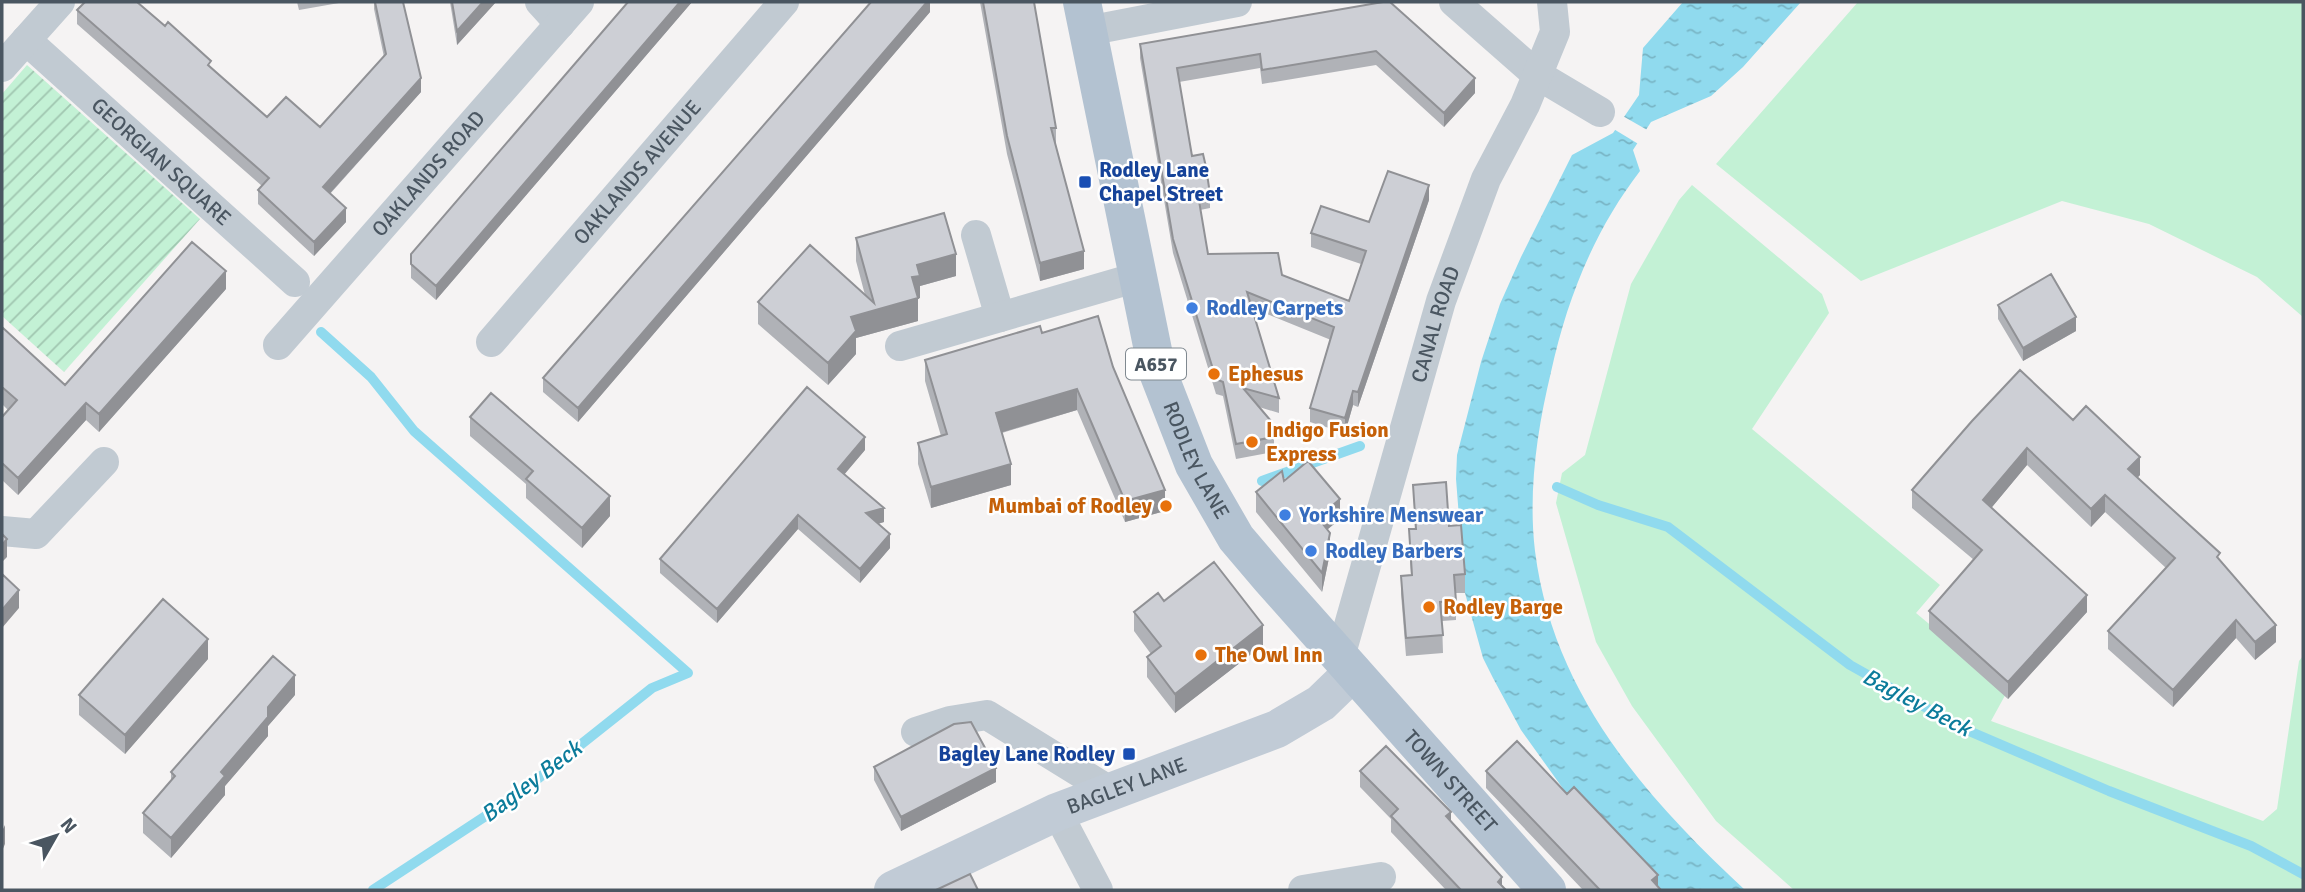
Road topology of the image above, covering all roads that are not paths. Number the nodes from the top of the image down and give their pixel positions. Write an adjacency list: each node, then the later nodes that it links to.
1 (60, 2): 10 (street)
2 (540, 2): 9 (street)
3 (579, 2): 9 (street, OAKLANDS ROAD)
4 (784, 2): 18 (street, OAKLANDS AVENUE)
5 (1237, 2): 8 (street)
6 (1454, 2): 12 (street)
7 (1552, 2): 12 (street, CANAL ROAD)
8 (1084, 16): 15 (main road, RODLEY LANE / A657)
9 (560, 24): 19 (street, OAKLANDS ROAD)
10 (26, 40): 11 (street); 16 (street, GEORGIAN SQUARE)
11 (2, 67)
12 (1536, 74): 13 (street); 23 (street, CANAL ROAD)
13 (1600, 111)
14 (976, 235): 17 (street)
15 (1138, 277): 17 (street); 23 (main road, RODLEY LANE / A657)
16 (295, 282)
17 (1000, 317): 20 (street)
18 (491, 342)
19 (278, 345)
20 (900, 345)
21 (104, 462): 22 (street)
22 (2, 531)
23 (1346, 665): 25 (street, BAGLEY LANE); 31 (main road, TOWN STREET / A657)
24 (916, 732): 25 (street)
25 (1110, 791): 26 (street, BAGLEY LANE)
26 (1057, 813): 28 (street, BAGLEY LANE); 29 (street)
27 (1381, 877): 30 (street)
28 (893, 890)
29 (1098, 890)
30 (1303, 890)
31 (1547, 890)

